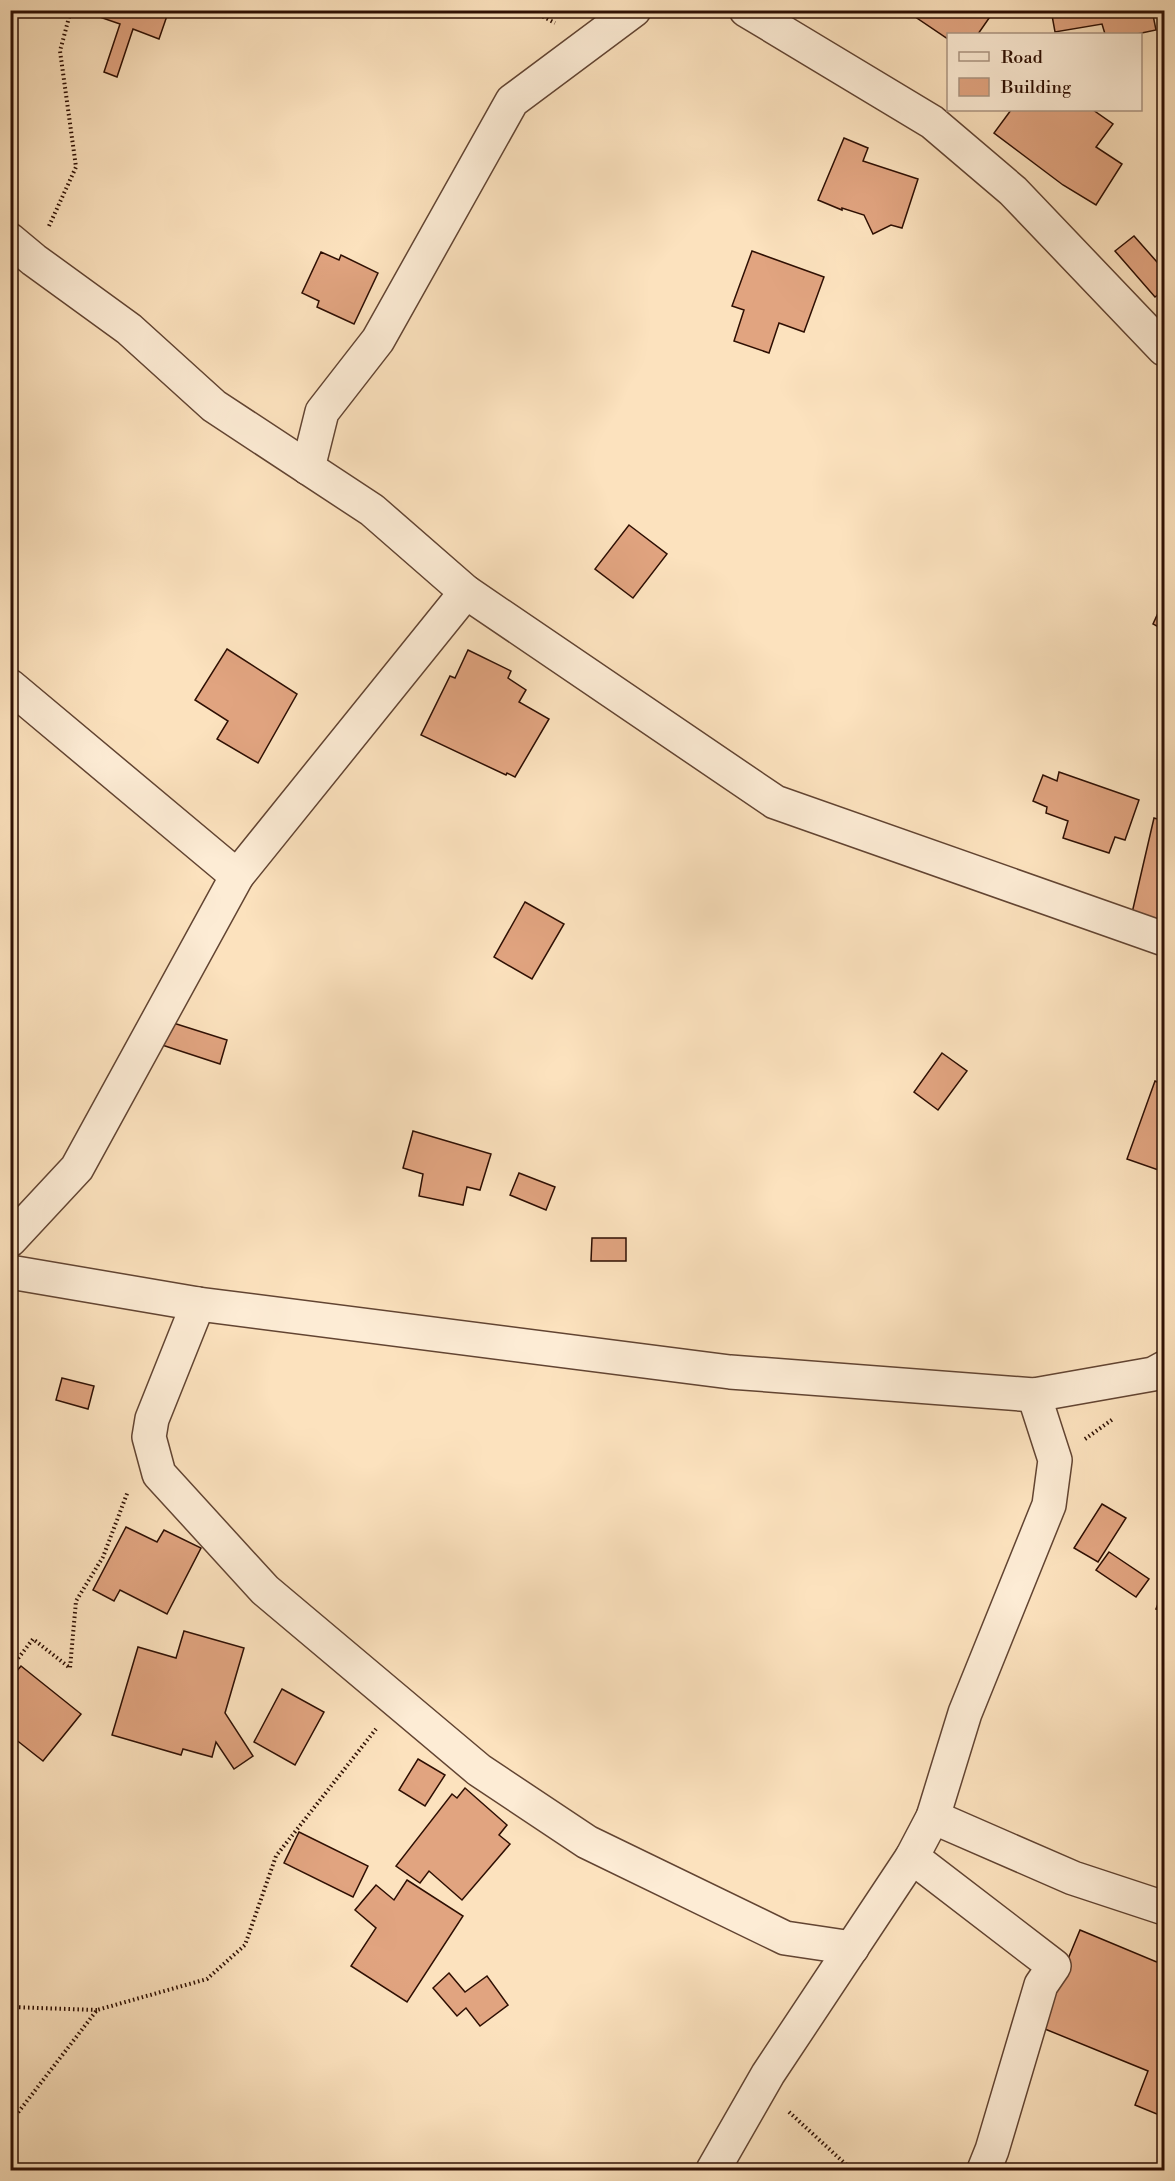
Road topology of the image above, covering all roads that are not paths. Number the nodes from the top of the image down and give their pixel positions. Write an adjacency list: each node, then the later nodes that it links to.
1 (634, 10): 5 (street)
2 (746, 10): 4 (street)
3 (22, 250): 5 (street)
4 (1164, 349)
5 (308, 468): 6 (street)
6 (466, 592): 8 (street); 9 (street)
7 (10, 686): 8 (street)
8 (237, 876): 10 (street)
9 (1164, 939)
10 (10, 1240)
11 (10, 1272): 12 (street)
12 (198, 1304): 14 (street); 18 (street)
13 (1161, 1373): 14 (street)
14 (1034, 1395): 15 (street)
15 (933, 1817): 16 (street); 17 (street)
16 (912, 1857): 18 (street); 20 (street)
17 (1164, 1908)
18 (852, 1948): 19 (street)
19 (713, 2170)
20 (984, 2170)

